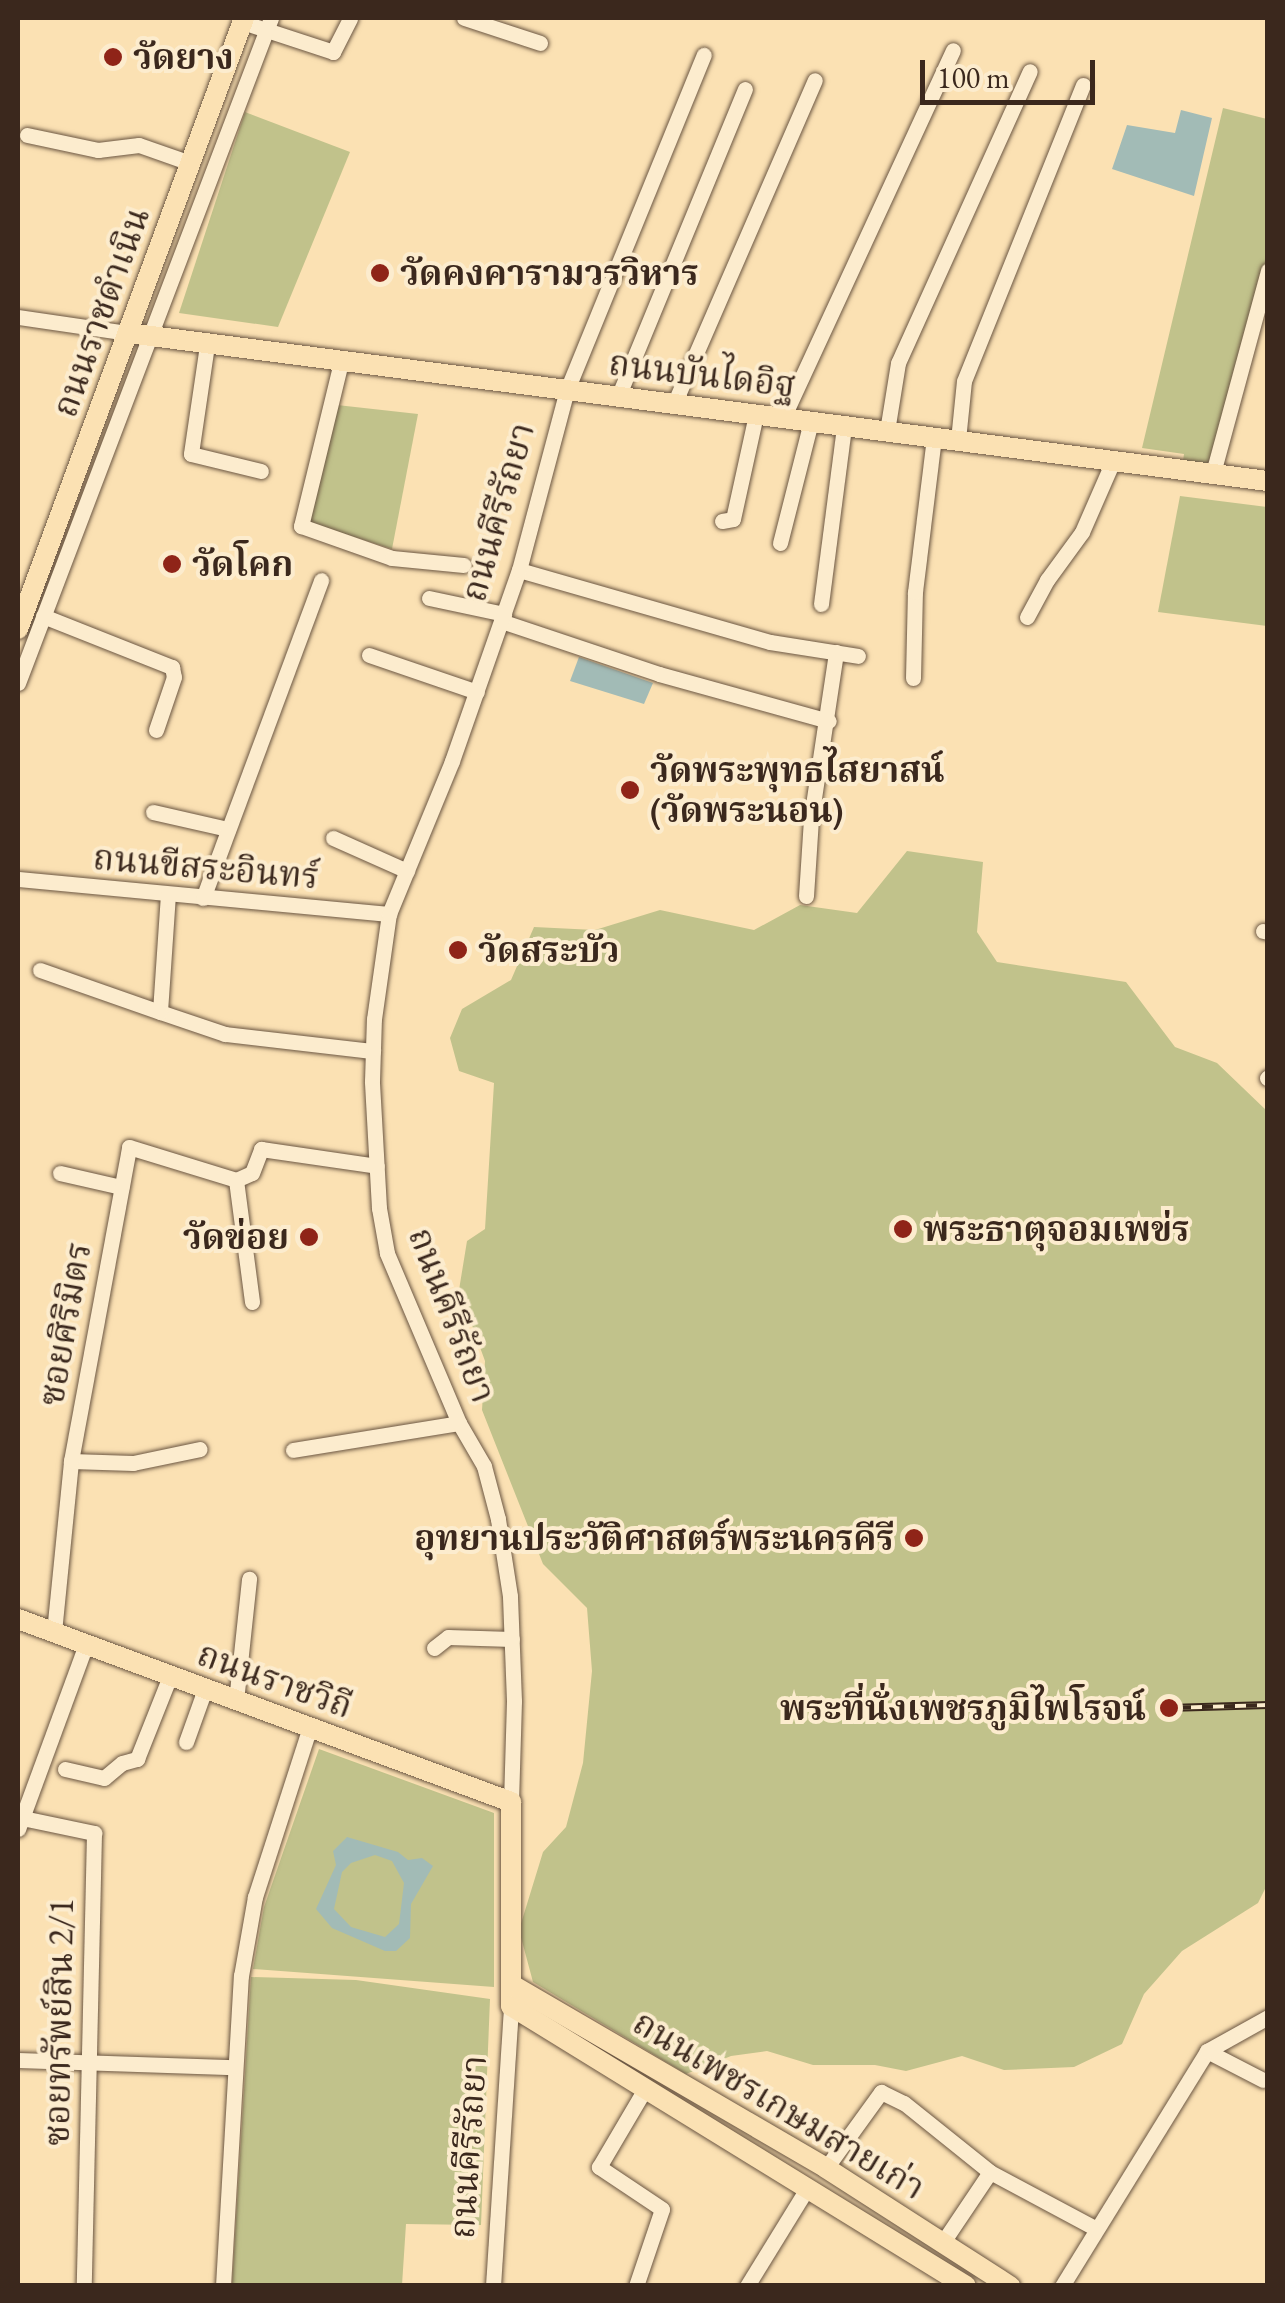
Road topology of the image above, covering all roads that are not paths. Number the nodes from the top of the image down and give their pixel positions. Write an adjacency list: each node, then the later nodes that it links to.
1 (350, 18): 4 (street)
2 (464, 18): 5 (street)
3 (243, 20): 4 (street); 13 (main road, ถนนราชดำเนิน)
4 (269, 24): 14 (street)
5 (540, 44)
6 (953, 50): 24 (street)
7 (704, 55): 20 (street, ถนนคีรีรัถยา)
8 (1030, 71): 27 (street)
9 (815, 80): 22 (street)
10 (1083, 85): 29 (street)
11 (745, 89): 21 (street)
12 (26, 136): 13 (street)
13 (191, 162): 14 (street); 17 (main road, ถนนราชดำเนิน)
14 (214, 169): 17 (street)
15 (1268, 270): 32 (street)
16 (18, 317): 17 (street)
17 (138, 335): 18 (main road, ถนนบันไดอิฐ); 41 (street); 44 (main road, ถนนราชดำเนิน)
18 (207, 344): 19 (main road, ถนนบันไดอิฐ); 31 (street)
19 (341, 362): 20 (main road, ถนนบันไดอิฐ); 36 (street)
20 (567, 390): 21 (main road, ถนนบันไดอิฐ); 37 (street, ถนนคีรีรัถยา)
21 (618, 397): 22 (main road, ถนนบันไดอิฐ)
22 (674, 404): 23 (main road, ถนนบันไดอิฐ)
23 (756, 414): 24 (main road, ถนนบันไดอิฐ); 34 (street)
24 (782, 418): 25 (main road, ถนนบันไดอิฐ)
25 (811, 422): 26 (main road, ถนนบันไดอิฐ); 35 (street)
26 (844, 426): 27 (main road, ถนนบันไดอิฐ); 40 (street)
27 (888, 431): 28 (main road, ถนนบันไดอิฐ)
28 (934, 437): 29 (main road, ถนนบันไดอิฐ); 48 (street)
29 (958, 440): 30 (main road, ถนนบันไดอิฐ)
30 (1114, 461): 32 (main road, ถนนบันไดอิฐ); 42 (street)
31 (261, 471)
32 (1213, 474): 33 (main road, ถนนบันไดอิฐ)
33 (1268, 480)
34 (722, 522)
35 (780, 543)
36 (464, 565)
37 (519, 570): 43 (street, ถนนคีรีรัถยา); 45 (street)
38 (321, 580): 54 (street)
39 (429, 598): 43 (street)
40 (821, 604)
41 (43, 616): 49 (street); 52 (street)
42 (1027, 617)
43 (503, 618): 50 (street, ถนนคีรีรัถยา); 51 (street)
44 (18, 628)
45 (836, 652): 47 (street); 51 (street)
46 (369, 655): 50 (street)
47 (858, 656)
48 (913, 678)
49 (18, 683)
50 (476, 692): 56 (street, ถนนคีรีรัถยา)
51 (829, 721): 59 (street)
52 (156, 730)
53 (153, 812): 54 (street)
54 (228, 829): 60 (street)
55 (333, 838): 56 (street)
56 (407, 871): 61 (street, ถนนคีรีรัถยา)
57 (18, 879): 58 (street, ถนนขีสระอินทร์)
58 (168, 894): 60 (street, ถนนขีสระอินทร์); 63 (street)
59 (806, 896)
60 (203, 898): 61 (street, ถนนขีสระอินทร์)
61 (389, 914): 64 (street, ถนนคีรีรัถยา)
62 (40, 970): 63 (street)
63 (160, 1012): 64 (street)
64 (373, 1050): 65 (street, ถนนคีรีรัถยา)
65 (377, 1166): 67 (street); 70 (street, ถนนคีรีรัถยา)
66 (60, 1173): 68 (street)
67 (236, 1180): 68 (street, ซอยศิริมิตร); 69 (street)
68 (121, 1187): 73 (street, ซอยศิริมิตร)
69 (252, 1302)
70 (459, 1423): 72 (street); 77 (street, ถนนคีรีรัถยา)
71 (200, 1449): 73 (street)
72 (293, 1450)
73 (70, 1462): 76 (street, ซอยศิริมิตร)
74 (249, 1578): 82 (street)
75 (18, 1619): 76 (main road, ถนนราชวิถี)
76 (54, 1632): 78 (main road, ถนนราชวิถี)
77 (512, 1639): 79 (street); 86 (street, ถนนคีรีรัถยา)
78 (86, 1644): 80 (main road, ถนนราชวิถี); 87 (street)
79 (434, 1648)
80 (170, 1676): 81 (main road, ถนนราชวิถี); 85 (street)
81 (205, 1690): 82 (main road, ถนนราชวิถี); 84 (street)
82 (236, 1701): 83 (main road, ถนนราชวิถี)
83 (310, 1728): 86 (main road, ถนนราชวิถี); 93 (street)
84 (186, 1742)
85 (65, 1769)
86 (510, 1802): 88 (main road, ถนนคีรีรัถยา)
87 (20, 1823): 92 (street, ซอยทรัพย์สิน 2/1)
88 (512, 1996): 95 (main road, ถนนเพชรเกษมสายเก่า); 96 (main road, ถนนเพชรเกษมสายเก่า); 104 (street, ถนนคีรีรัถยา)
89 (1268, 2017): 90 (street)
90 (1207, 2051): 94 (street); 99 (street)
91 (18, 2060): 92 (street)
92 (86, 2063): 93 (street); 102 (street, ซอยทรัพย์สิน 2/1)
93 (234, 2067): 103 (street)
94 (1263, 2080)
95 (645, 2089): 98 (main road, ถนนเพชรเกษมสายเก่า); 105 (street)
96 (826, 2168): 97 (street); 100 (main road, ถนนเพชรเกษมสายเก่า)
97 (990, 2172): 99 (street); 100 (street)
98 (808, 2187): 101 (main road, ถนนเพชรเกษมสายเก่า); 106 (street)
99 (1096, 2228): 108 (street)
100 (943, 2242): 107 (main road, ถนนเพชรเกษมสายเก่า)
101 (956, 2283)
102 (84, 2286)
103 (224, 2286)
104 (492, 2286)
105 (636, 2286)
106 (747, 2286)
107 (1010, 2286)
108 (1062, 2286)

